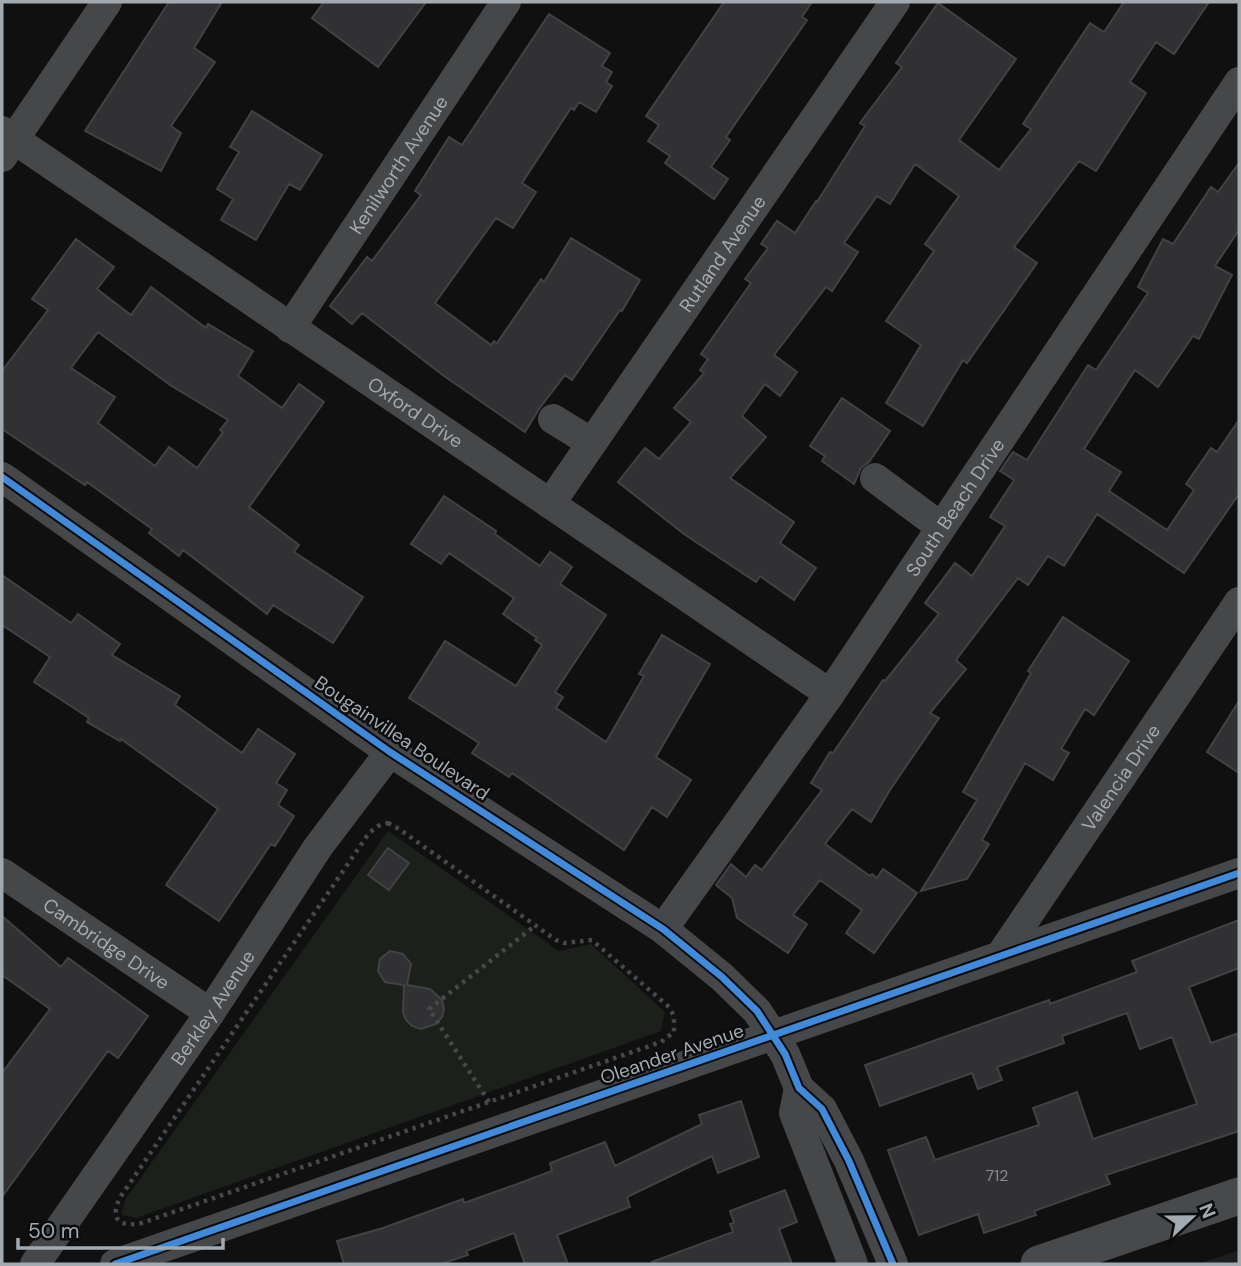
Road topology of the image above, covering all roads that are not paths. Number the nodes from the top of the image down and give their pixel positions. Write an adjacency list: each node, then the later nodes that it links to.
1 (107, 2): 5 (street)
2 (506, 2): 6 (street, Kenilworth Avenue)
3 (895, 2): 8 (street, Rutland Avenue)
4 (1239, 82): 12 (street, South Beach Drive)
5 (6, 143): 6 (street, Oxford Drive)
6 (290, 327): 11 (street, Oxford Drive)
7 (553, 419): 8 (street)
8 (592, 443): 11 (street, Rutland Avenue)
9 (2, 477): 15 (street, Bougainvillea Boulevard)
10 (876, 478): 12 (street)
11 (550, 504): 14 (street, Oxford Drive)
12 (942, 527): 14 (street, South Beach Drive)
13 (1239, 602): 19 (street, Valencia Drive)
14 (830, 694): 18 (street, South Beach Drive)
15 (390, 752): 18 (street, Bougainvillea Boulevard); 20 (street, Berkley Avenue)
16 (2, 873): 20 (street, Cambridge Drive)
17 (1239, 873): 19 (street, Oleander Avenue)
18 (663, 929): 21 (street, Bougainvillea Boulevard)
19 (1001, 955): 21 (street, Oleander Avenue)
20 (210, 1013): 24 (street, Berkley Avenue)
21 (772, 1036): 22 (street, Bougainvillea Boulevard); 25 (street, Oleander Avenue)
22 (799, 1088): 26 (street); 27 (street)
23 (1239, 1196): 28 (main road)
24 (36, 1264)
25 (114, 1264)
26 (853, 1264)
27 (893, 1264)
28 (1039, 1264)

